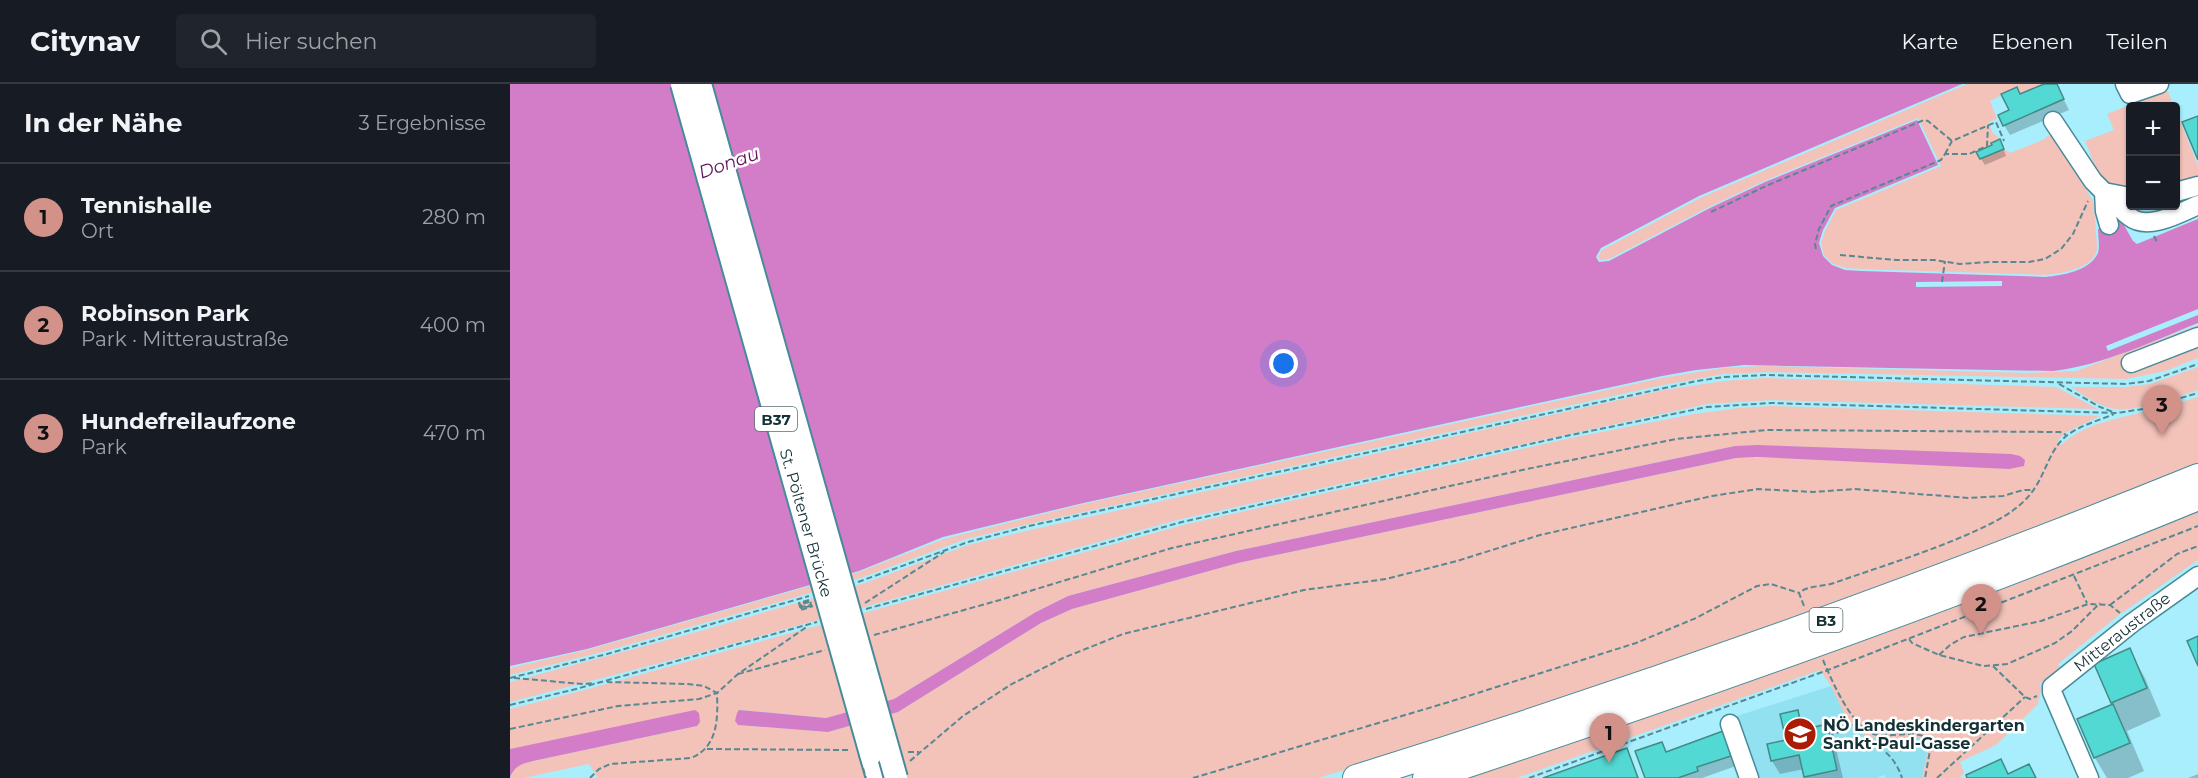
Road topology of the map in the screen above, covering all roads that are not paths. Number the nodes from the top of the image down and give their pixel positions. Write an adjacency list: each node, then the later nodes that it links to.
1 (682, 84): 18 (main road, St. Pöltener Brücke / B37, bridge)
2 (700, 84): 18 (main road, St. Pöltener Brücke / B37, bridge)
3 (2125, 84): 4 (street)
4 (2159, 84)
5 (2052, 121): 6 (street)
6 (2099, 186): 9 (street); 10 (street); 11 (street)
7 (2198, 186): 8 (street)
8 (2180, 191)
9 (2126, 196)
10 (2198, 205)
11 (2109, 225)
12 (2198, 337): 13 (street)
13 (2131, 363)
14 (2198, 477): 21 (highway, B3)
15 (2198, 497): 22 (highway, B3)
16 (2198, 576): 24 (street, Mitteraustraße)
17 (1730, 724): 23 (street)
18 (882, 751): 19 (main road, B37, bridge); 20 (main road, B37)
19 (901, 772)
20 (878, 778)
21 (1356, 778)
22 (1426, 778)
23 (1749, 778)
24 (2089, 778)

